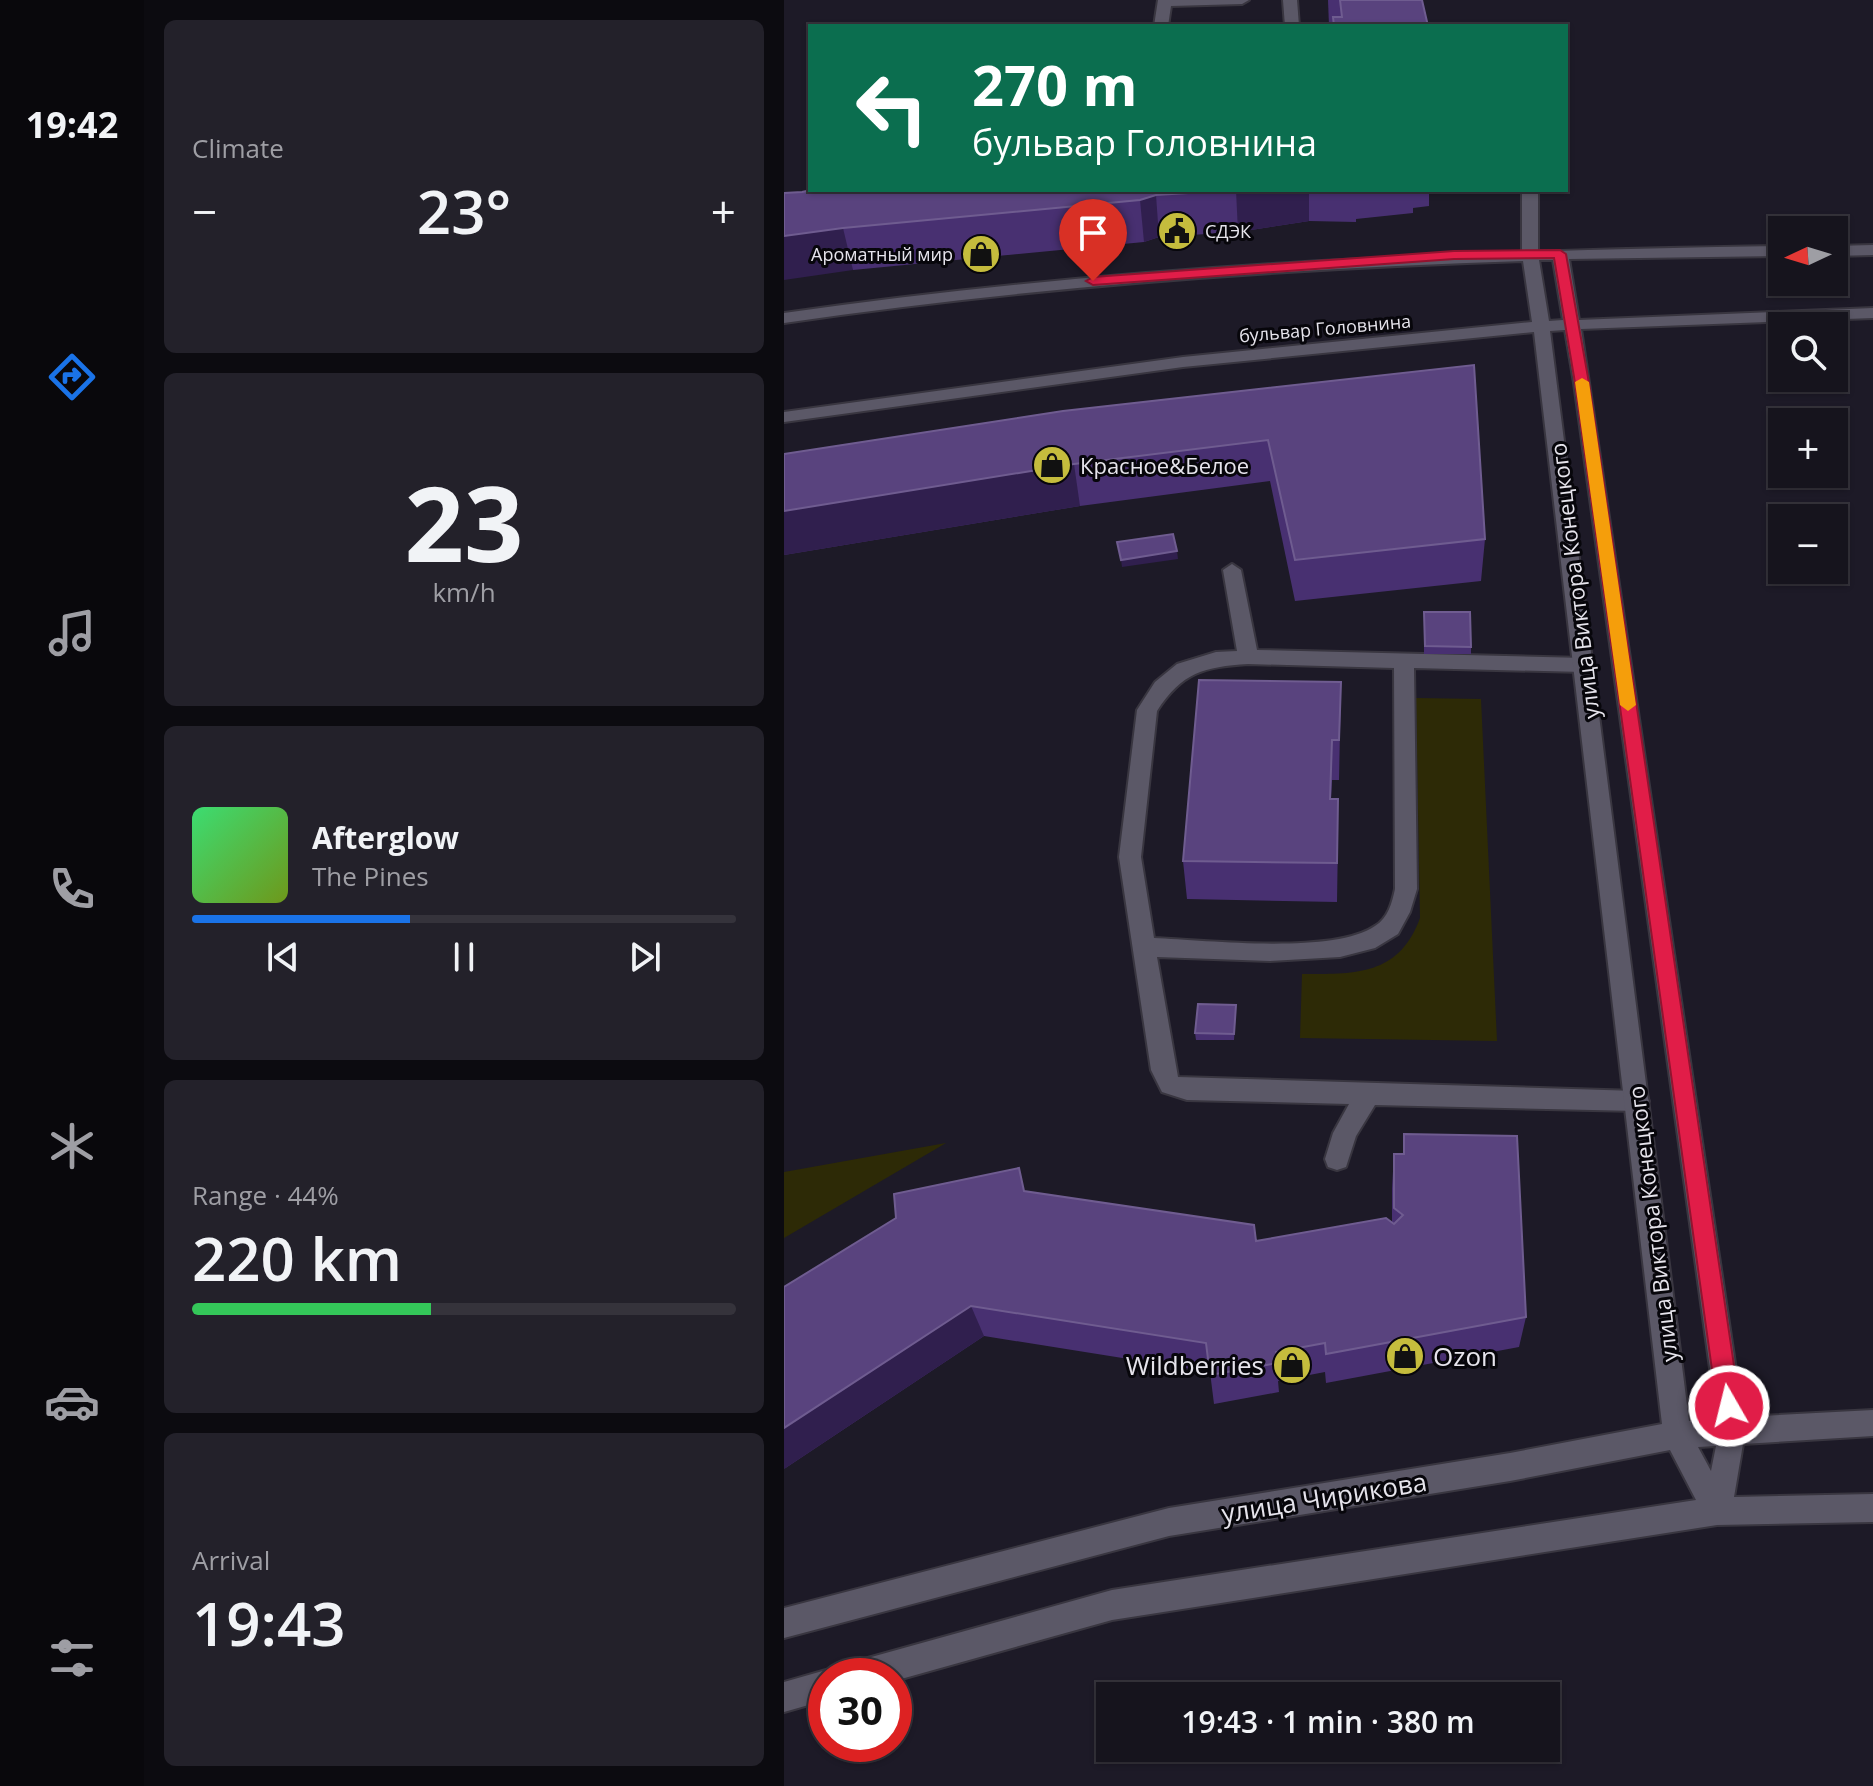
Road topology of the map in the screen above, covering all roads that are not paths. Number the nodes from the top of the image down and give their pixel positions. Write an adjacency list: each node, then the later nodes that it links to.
1 (1242, 0): 3 (street)
2 (1290, 0): 5 (street)
3 (1165, 1): 4 (street)
4 (1161, 24)
5 (1292, 24)
6 (1530, 192): 10 (street, улица Виктора Конецкого)
7 (1873, 250): 9 (street)
8 (1768, 251): 11 (street)
9 (1848, 251)
10 (1530, 254): 11 (street); 13 (street); 15 (street, улица Виктора Конецкого)
11 (1560, 254): 14 (street, улица Виктора Конецкого)
12 (1873, 313): 14 (street, бульвар Головнина)
13 (784, 318)
14 (1573, 324): 15 (street, бульвар Головнина); 26 (street, улица Виктора Конецкого)
15 (1542, 326): 16 (street, бульвар Головнина); 20 (street, улица Виктора Конецкого)
16 (784, 417)
17 (1232, 570): 18 (street)
18 (1248, 657): 19 (street); 21 (street)
19 (1404, 663): 20 (street); 21 (street)
20 (1584, 665): 23 (street, улица Виктора Конецкого)
21 (1144, 947): 22 (street)
22 (1368, 1095): 23 (street); 24 (street)
23 (1637, 1101): 27 (street, улица Виктора Конецкого)
24 (1337, 1159)
25 (1873, 1423): 26 (street, улица Чирикова)
26 (1732, 1432): 27 (street, улица Чирикова); 29 (street, улица Виктора Конецкого)
27 (1677, 1435): 29 (street, улица Виктора Конецкого); 30 (street, улица Чирикова)
28 (1873, 1508): 29 (street)
29 (1717, 1511): 31 (street)
30 (784, 1623)
31 (912, 1661)
32 (808, 1690): 33 (street)
33 (784, 1697)

